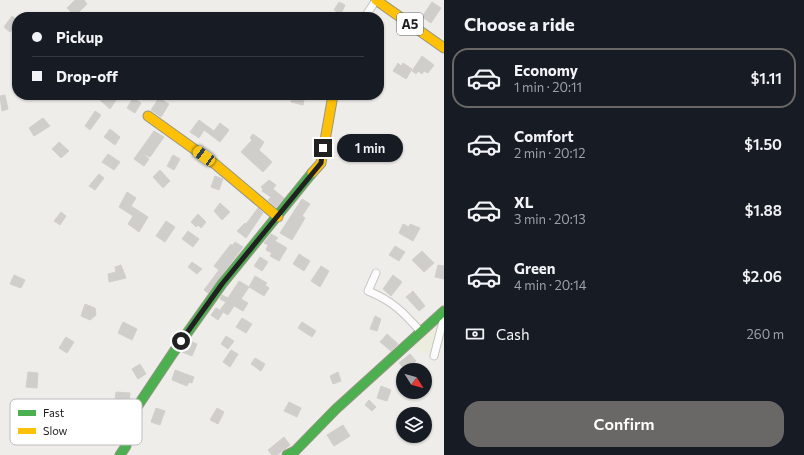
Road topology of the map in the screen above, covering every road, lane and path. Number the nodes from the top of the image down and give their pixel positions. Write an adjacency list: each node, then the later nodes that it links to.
1 (376, 0): 2 (street); 3 (main road, A5)
2 (368, 12)
3 (444, 48)
4 (332, 100): 6 (main road)
5 (148, 116): 6 (main road)
6 (278, 217): 11 (main road)
7 (376, 273): 9 (street)
8 (443, 312): 9 (main road); 10 (street)
9 (421, 332): 14 (main road)
10 (434, 356)
11 (141, 399)
12 (126, 445): 13 (main road)
13 (120, 455)
14 (287, 455)

